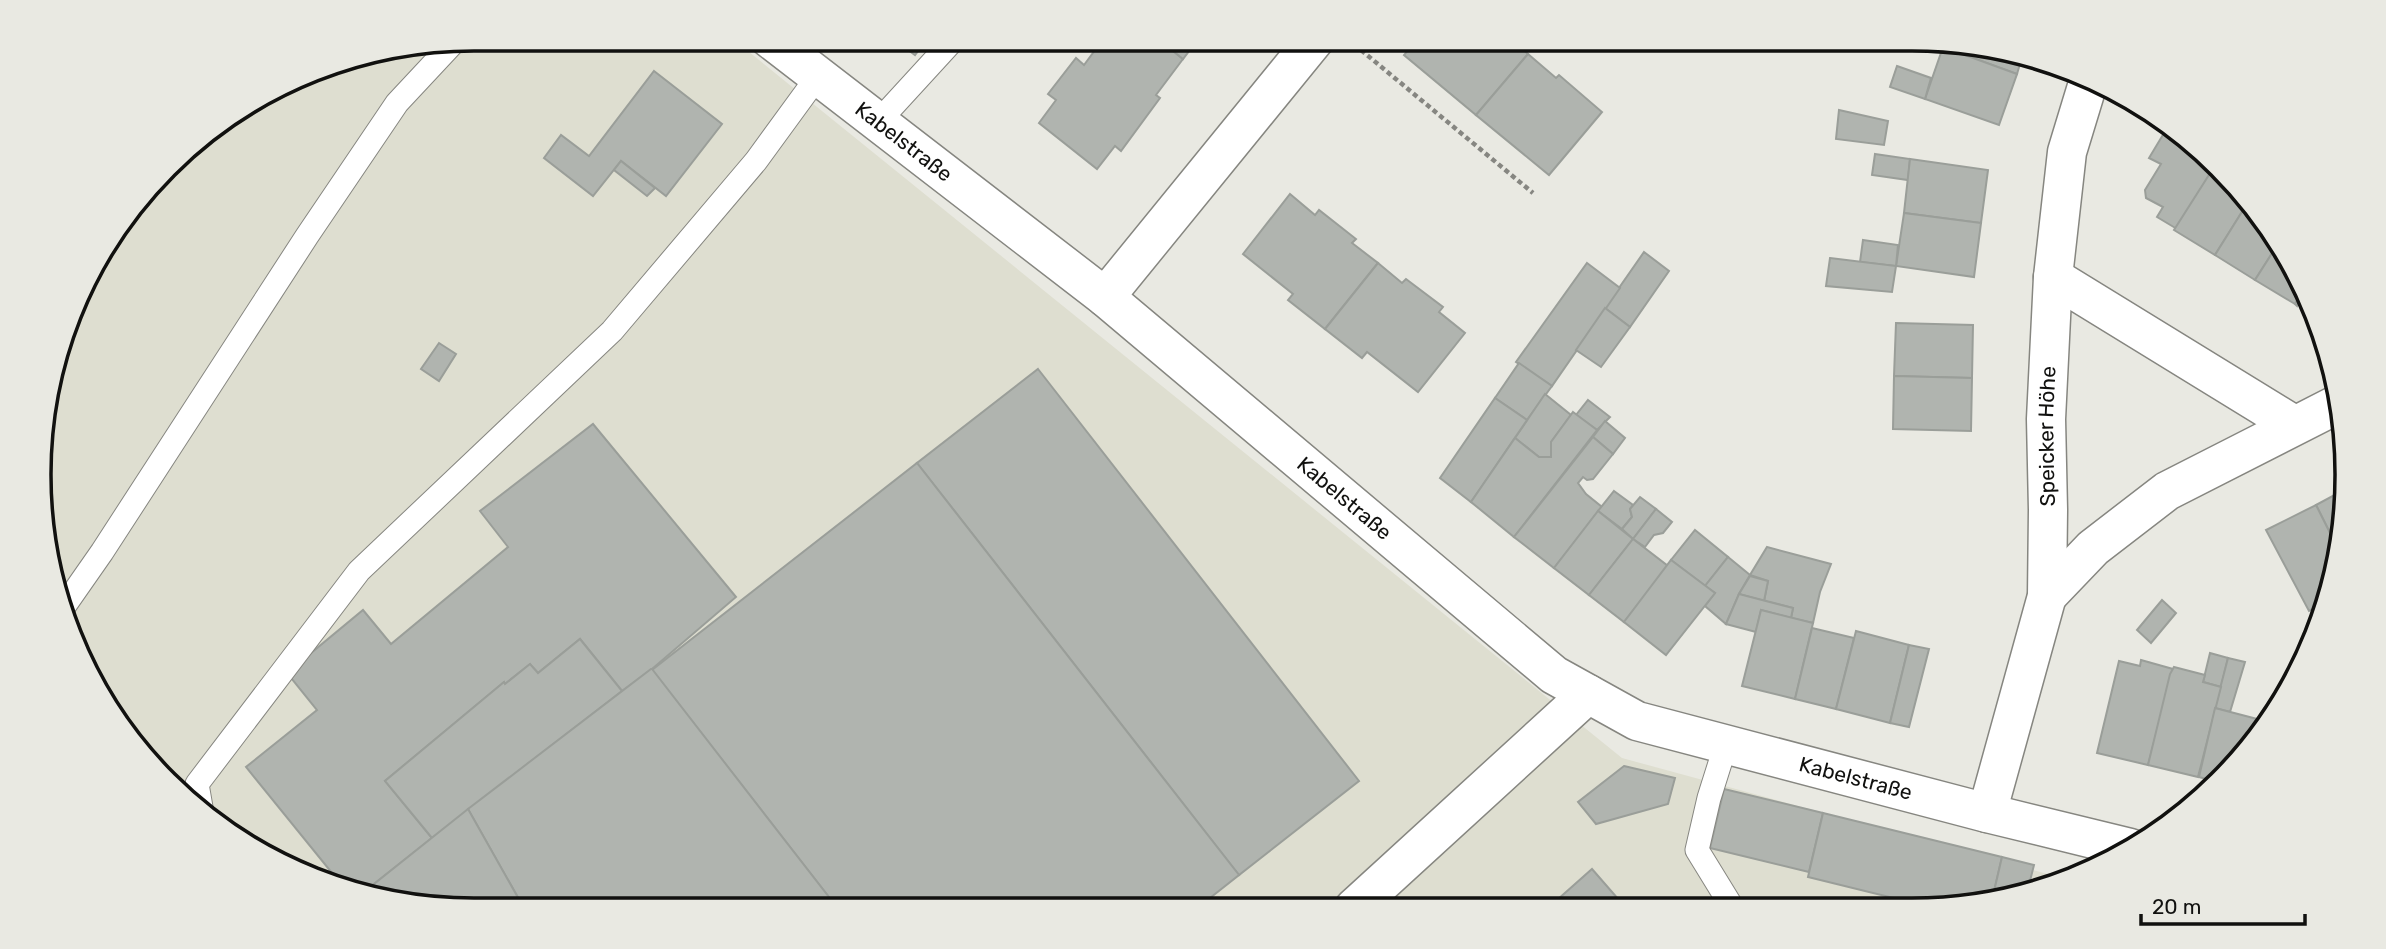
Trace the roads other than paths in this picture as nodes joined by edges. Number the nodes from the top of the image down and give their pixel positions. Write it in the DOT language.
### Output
graph roads {
  1 [pos="786,51"];
  2 [pos="942,51"];
  3 [pos="1305,51"];
  4 [pos="444,52"];
  5 [pos="818,76"];
  6 [pos="2086,88"];
  7 [pos="878,122"];
  8 [pos="2053,277"];
  9 [pos="1105,297"];
  10 [pos="2330,408"];
  11 [pos="2294,425"];
  12 [pos="2047,596"];
  13 [pos="69,599"];
  14 [pos="1588,694"];
  15 [pos="1726,744"];
  16 [pos="199,796"];
  17 [pos="1987,813"];
  18 [pos="2117,845"];
  19 [pos="1365,898"];
  20 [pos="1726,898"];
  1 -- 5 [label="street, Kabelstraße"];
  2 -- 7 [label="lane"];
  3 -- 9 [label="street"];
  4 -- 13 [label="lane"];
  5 -- 7 [label="street, Kabelstraße"];
  5 -- 16 [label="lane"];
  6 -- 8 [label="street, Speicker Höhe"];
  7 -- 9 [label="street, Kabelstraße"];
  8 -- 11 [label="street"];
  8 -- 12 [label="street, Speicker Höhe"];
  9 -- 14 [label="street, Kabelstraße"];
  10 -- 11 [label="street, Speicker Höhe"];
  11 -- 12 [label="street, Speicker Höhe"];
  12 -- 17 [label="street, Speicker Höhe"];
  14 -- 15 [label="street, Kabelstraße"];
  14 -- 19 [label="street"];
  15 -- 17 [label="street, Kabelstraße"];
  15 -- 20 [label="lane"];
  17 -- 18 [label="street, Kabelstraße"];
}
